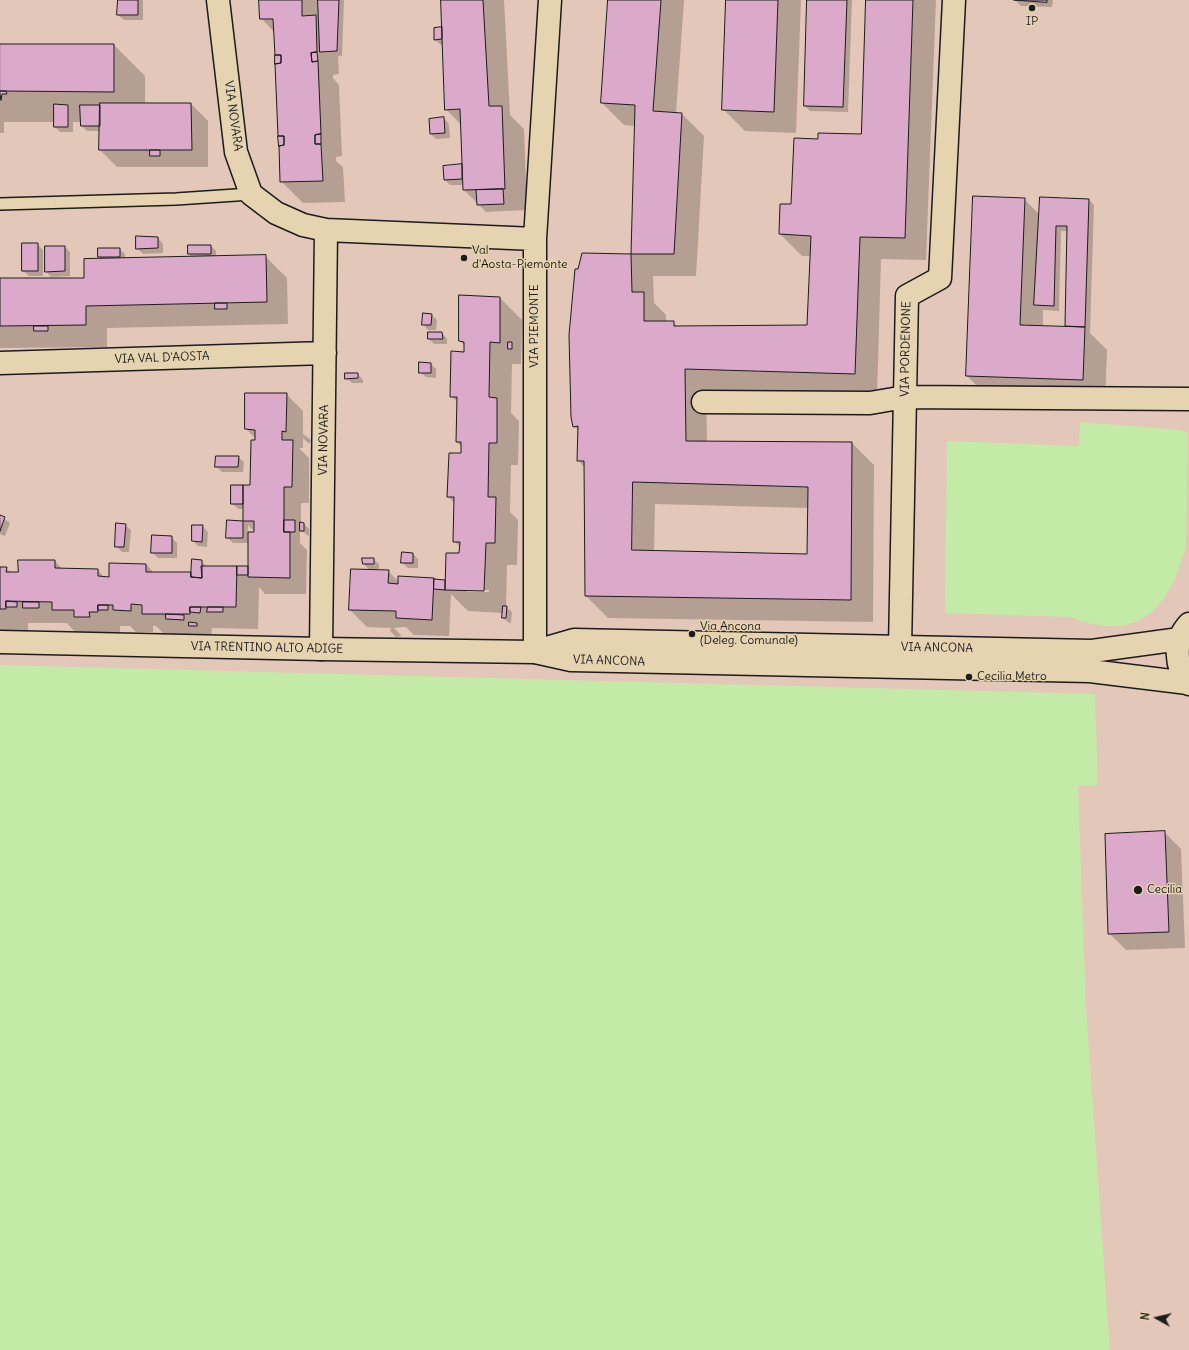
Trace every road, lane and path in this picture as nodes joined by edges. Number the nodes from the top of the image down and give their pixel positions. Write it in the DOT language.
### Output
graph roads {
  1 [pos="218,0"];
  2 [pos="550,0"];
  3 [pos="954,0"];
  4 [pos="250,194"];
  5 [pos="0,204"];
  6 [pos="326,230"];
  7 [pos="535,239"];
  8 [pos="325,353"];
  9 [pos="0,363"];
  10 [pos="905,397"];
  11 [pos="1189,399"];
  12 [pos="703,402"];
  13 [pos="1186,628"];
  14 [pos="0,642"];
  15 [pos="900,647"];
  16 [pos="321,649"];
  17 [pos="535,652"];
  18 [pos="1188,683"];
  1 -- 4 [label="street, VIA NOVARA"];
  2 -- 7 [label="street, VIA PIEMONTE"];
  3 -- 10 [label="street, VIA PORDENONE"];
  4 -- 5 [label="lane"];
  4 -- 6 [label="street"];
  6 -- 7 [label="street"];
  6 -- 8 [label="street, VIA NOVARA"];
  7 -- 17 [label="street, VIA PIEMONTE"];
  8 -- 9 [label="street, VIA VAL D'AOSTA"];
  8 -- 16 [label="street, VIA NOVARA"];
  10 -- 11 [label="street"];
  10 -- 12 [label="street"];
  10 -- 15 [label="street, VIA PORDENONE"];
  13 -- 15 [label="street, VIA ANCONA"];
  13 -- 18 [label="street"];
  14 -- 16 [label="street, VIA TRENTINO ALTO ADIGE"];
  15 -- 17 [label="street, VIA ANCONA"];
  16 -- 17 [label="street, VIA TRENTINO ALTO ADIGE"];
  17 -- 18 [label="street, VIA ANCONA"];
}
